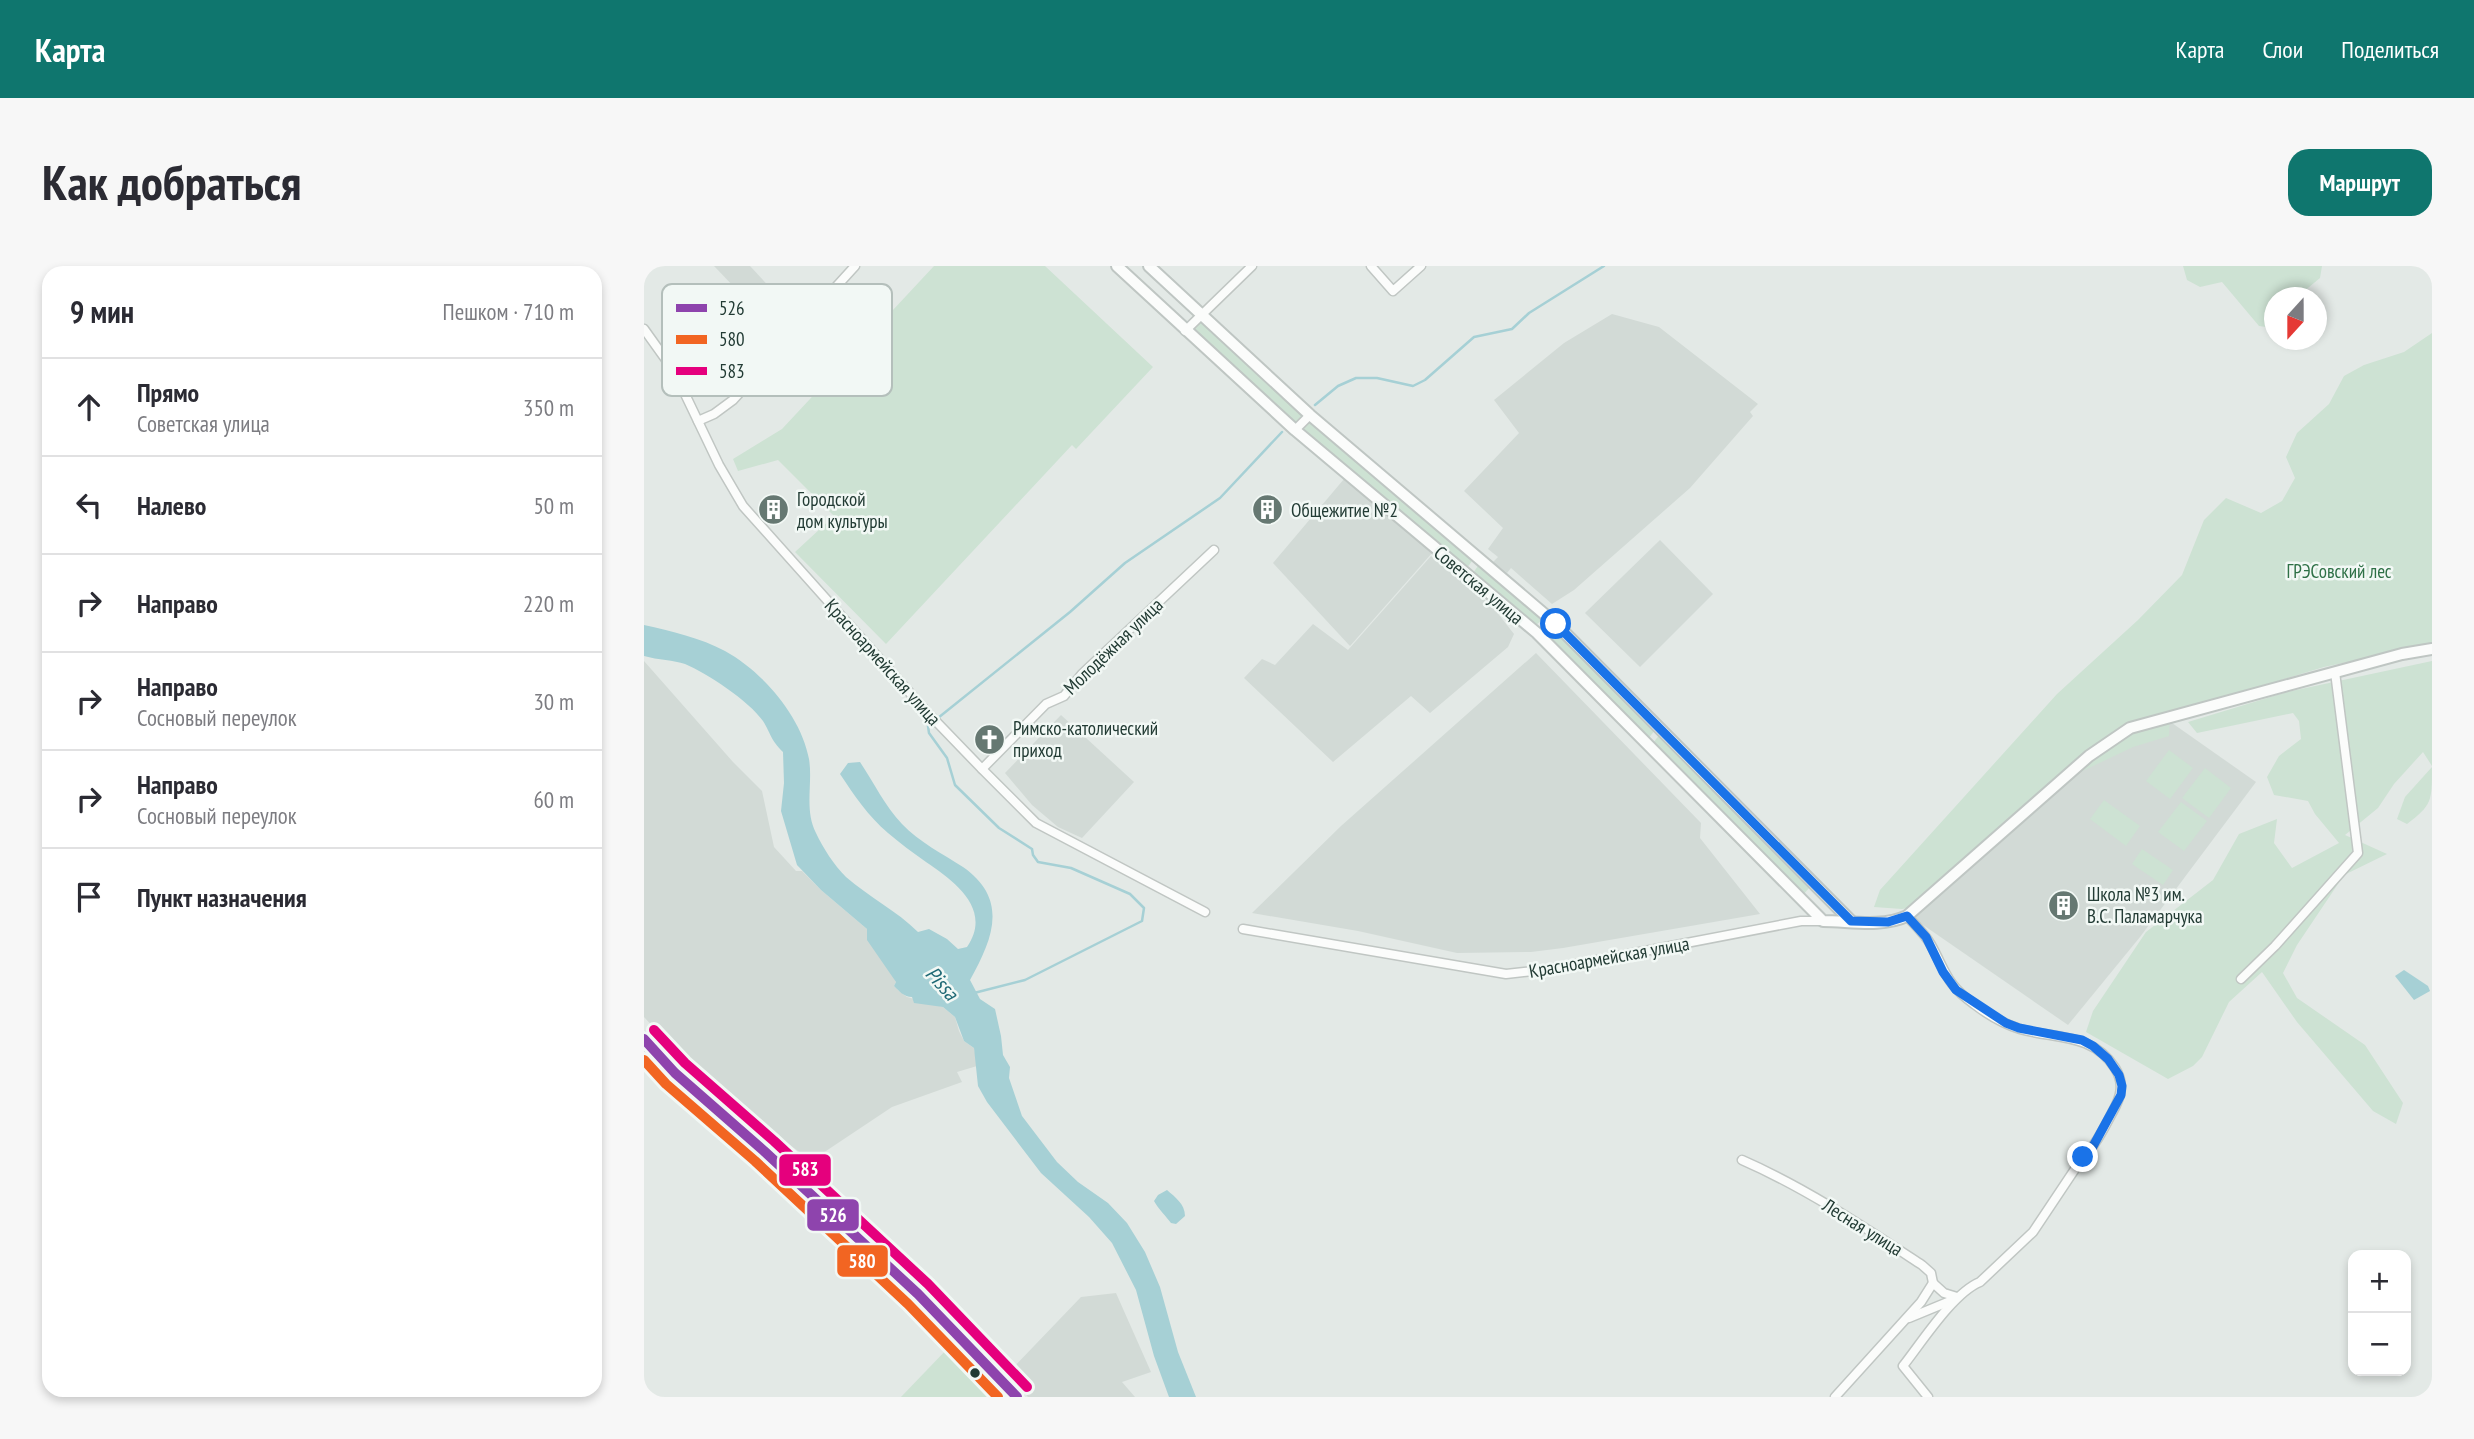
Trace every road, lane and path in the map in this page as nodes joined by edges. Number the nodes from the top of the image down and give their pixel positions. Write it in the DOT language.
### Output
graph roads {
  1 [pos="855,266"];
  2 [pos="1117,266"];
  3 [pos="1149,266"];
  4 [pos="1252,266"];
  5 [pos="1371,266"];
  6 [pos="1421,266"];
  7 [pos="839,284"];
  8 [pos="1202,315"];
  9 [pos="644,328"];
  10 [pos="1185,331"];
  11 [pos="662,354"];
  12 [pos="686,396"];
  13 [pos="737,396"];
  14 [pos="1310,415"];
  15 [pos="698,421"];
  16 [pos="1295,430"];
  17 [pos="1214,550"];
  18 [pos="1479,558"];
  19 [pos="1467,573"];
  20 [pos="2432,649"];
  21 [pos="2334,672"];
  22 [pos="982,769"];
  23 [pos="1205,912"];
  24 [pos="1907,916"];
  25 [pos="1823,921"];
  26 [pos="1851,921"];
  27 [pos="1243,929"];
  28 [pos="2241,979"];
  29 [pos="644,1039"];
  30 [pos="1742,1160"];
  31 [pos="1933,1283"];
  32 [pos="1958,1297"];
  33 [pos="1905,1320"];
  34 [pos="1017,1397"];
  35 [pos="1835,1397"];
  36 [pos="1928,1397"];
  1 -- 7 [label="street"];
  2 -- 10 [label="main road, Советская улица"];
  3 -- 8 [label="main road, Советская улица"];
  4 -- 8 [label="street"];
  5 -- 6 [label="street"];
  8 -- 10 [label="street"];
  8 -- 14 [label="main road, Советская улица"];
  9 -- 11 [label="street, Красноармейская улица"];
  10 -- 16 [label="main road, Советская улица"];
  12 -- 15 [label="street, Красноармейская улица"];
  13 -- 15 [label="street"];
  14 -- 16 [label="street"];
  14 -- 18 [label="main road, Советская улица"];
  15 -- 22 [label="street, Красноармейская улица"];
  16 -- 19 [label="main road, Советская улица"];
  17 -- 22 [label="street, Молодёжная улица"];
  18 -- 19 [label="street"];
  18 -- 26 [label="main road, Советская улица"];
  19 -- 25 [label="main road, Советская улица"];
  20 -- 21 [label="main road"];
  21 -- 24 [label="main road"];
  21 -- 28 [label="street"];
  22 -- 23 [label="street, Красноармейская улица"];
  24 -- 26 [label="main road, Красноармейская улица"];
  24 -- 32 [label="street"];
  25 -- 26 [label="main road, Красноармейская улица"];
  25 -- 27 [label="street, Красноармейская улица"];
  29 -- 34 [label="main road"];
  30 -- 31 [label="street, Лесная улица"];
  31 -- 32 [label="street"];
  31 -- 33 [label="street"];
  32 -- 33 [label="street"];
  32 -- 36 [label="street"];
  33 -- 35 [label="street"];
}
